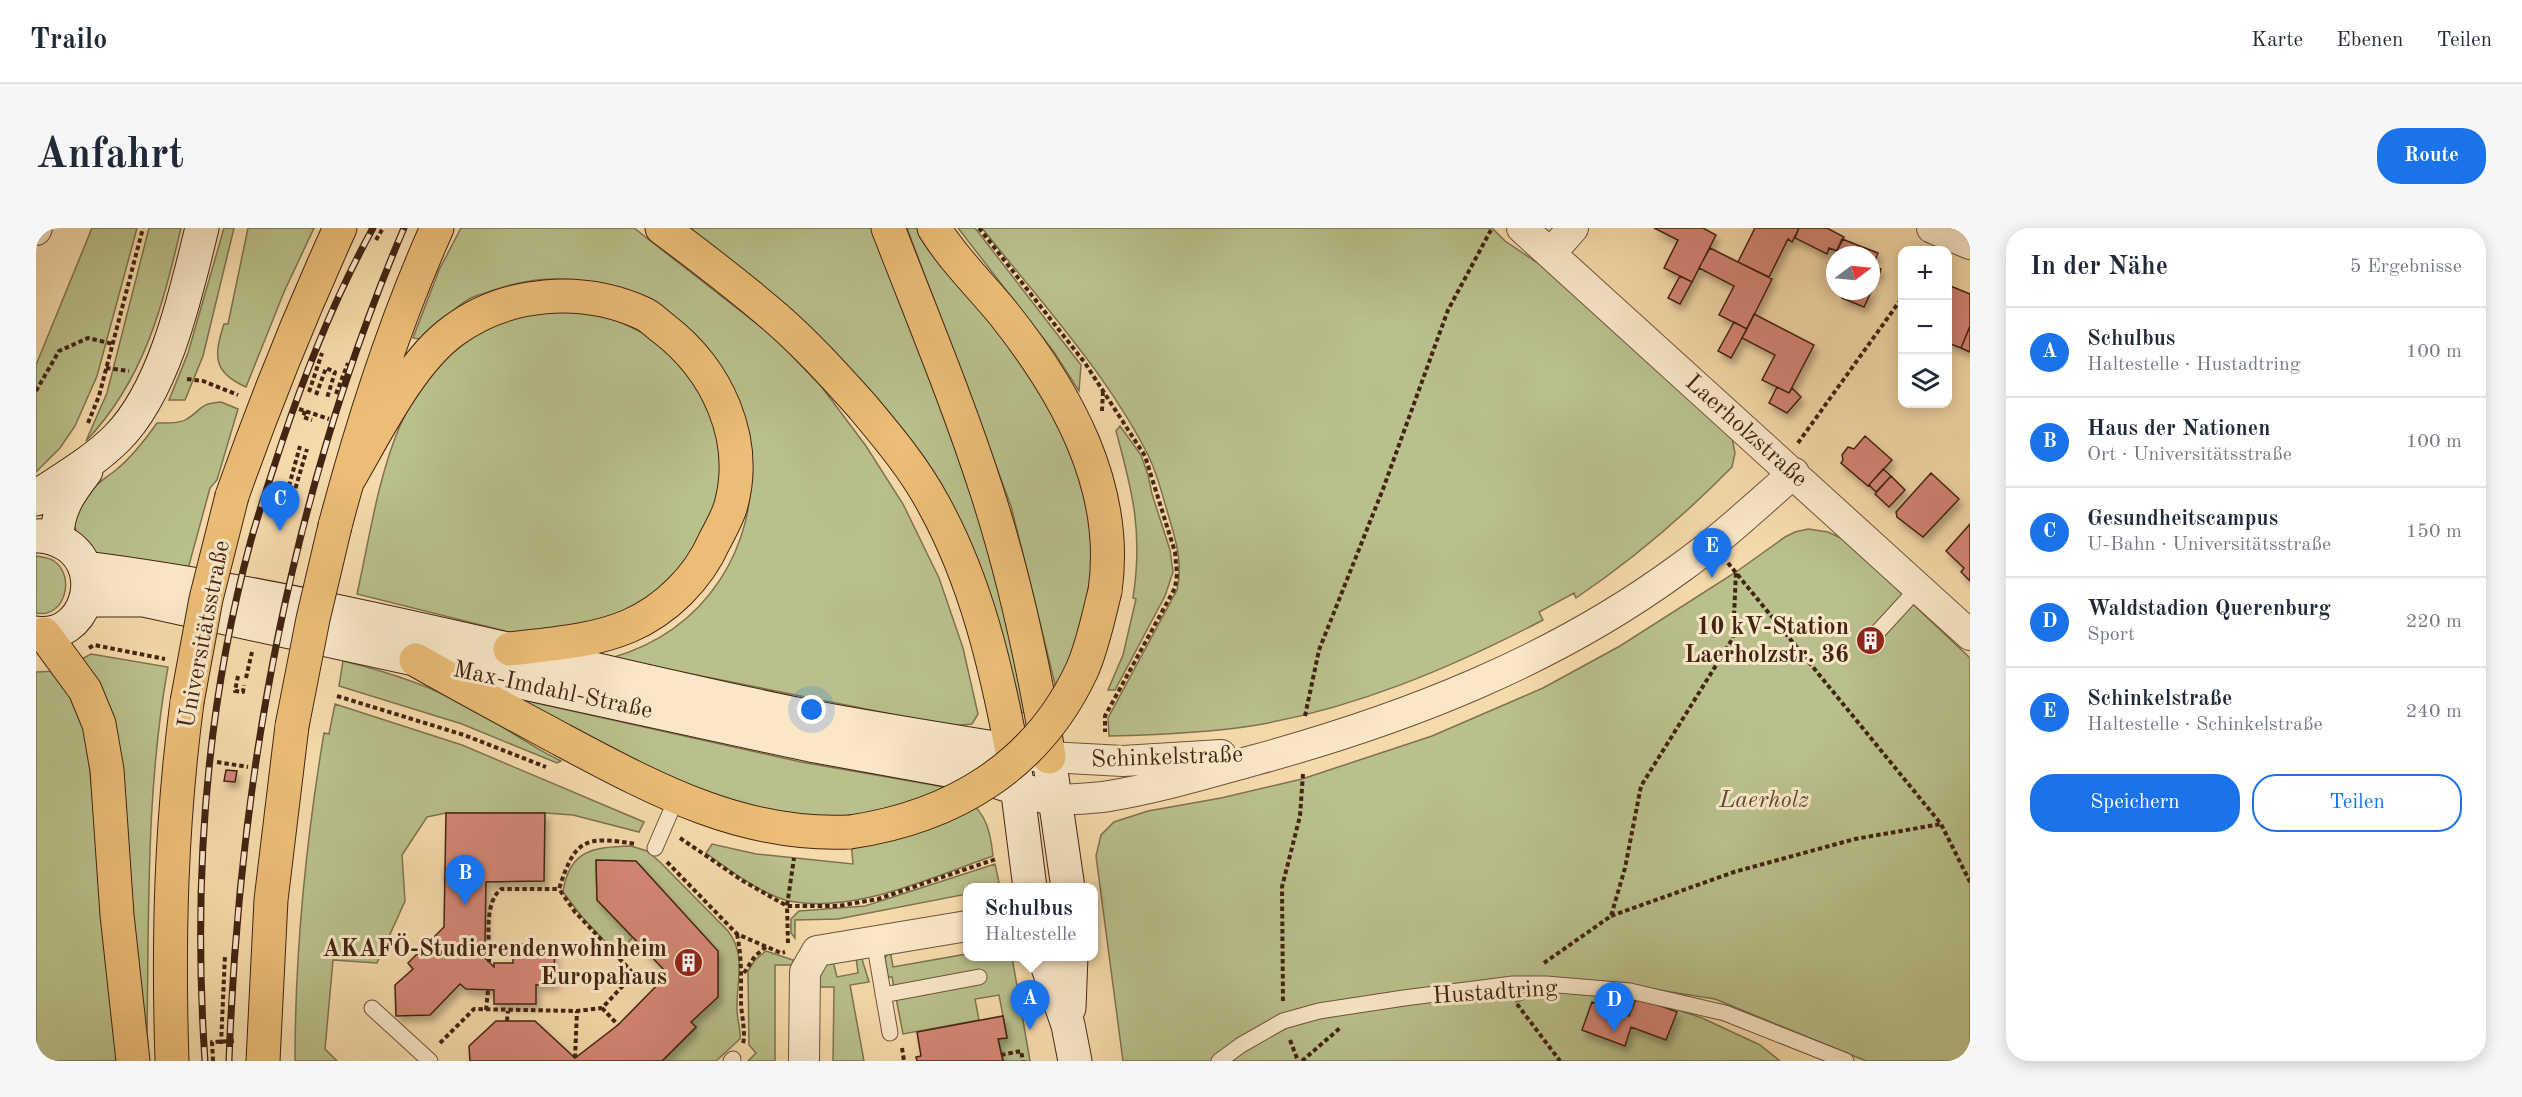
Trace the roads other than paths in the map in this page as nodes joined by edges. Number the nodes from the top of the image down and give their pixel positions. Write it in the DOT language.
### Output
graph roads {
  1 [pos="202,228"];
  2 [pos="340,228"];
  3 [pos="437,228"];
  4 [pos="663,228"];
  5 [pos="888,228"];
  6 [pos="934,228"];
  7 [pos="1522,228"];
  8 [pos="1574,228"];
  9 [pos="1551,253"];
  10 [pos="90,444"];
  11 [pos="1789,468"];
  12 [pos="347,482"];
  13 [pos="36,499"];
  14 [pos="46,537"];
  15 [pos="86,568"];
  16 [pos="1919,588"];
  17 [pos="86,600"];
  18 [pos="40,634"];
  19 [pos="1970,634"];
  20 [pos="1875,635"];
  21 [pos="510,649"];
  22 [pos="416,660"];
  23 [pos="1292,750"];
  24 [pos="1012,751"];
  25 [pos="1049,757"];
  26 [pos="1018,789"];
  27 [pos="1055,800"];
  28 [pos="670,812"];
  29 [pos="655,849"];
  30 [pos="1029,883"];
  31 [pos="1067,883"];
  32 [pos="963,927"];
  33 [pos="874,941"];
  34 [pos="1045,961"];
  35 [pos="1071,961"];
  36 [pos="979,978"];
  37 [pos="883,995"];
  38 [pos="372,1008"];
  39 [pos="1068,1025"];
  40 [pos="890,1033"];
  41 [pos="251,1051"];
  42 [pos="428,1059"];
  43 [pos="133,1061"];
  44 [pos="172,1061"];
  45 [pos="804,1061"];
  46 [pos="1075,1061"];
  47 [pos="1219,1061"];
  48 [pos="1845,1061"];
  1 -- 10 [label="street"];
  2 -- 44 [label="highway, Universitätsstraße, bridge"];
  3 -- 12 [label="highway"];
  4 -- 24 [label="highway"];
  5 -- 25 [label="highway"];
  6 -- 28 [label="highway, bridge"];
  7 -- 9 [label="street, Laerholzstraße"];
  8 -- 9 [label="street"];
  9 -- 11 [label="street, Laerholzstraße"];
  10 -- 13 [label="street"];
  10 -- 14 [label="street"];
  11 -- 16 [label="street, Laerholzstraße"];
  11 -- 23 [label="street, Schinkelstraße"];
  12 -- 21 [label="highway"];
  12 -- 41 [label="highway, bridge"];
  14 -- 15 [label="street"];
  15 -- 17 [label="street"];
  15 -- 21 [label="street, Max-Imdahl-Straße"];
  16 -- 19 [label="street, Laerholzstraße"];
  16 -- 20 [label="lane"];
  17 -- 18 [label="street"];
  17 -- 22 [label="street, Max-Imdahl-Straße"];
  18 -- 43 [label="highway"];
  21 -- 24 [label="street, Max-Imdahl-Straße"];
  22 -- 26 [label="street, Max-Imdahl-Straße"];
  22 -- 28 [label="highway"];
  23 -- 25 [label="street, Schinkelstraße"];
  23 -- 27 [label="street, Schinkelstraße"];
  24 -- 25 [label="street"];
  24 -- 26 [label="street"];
  25 -- 27 [label="street"];
  26 -- 27 [label="street"];
  26 -- 30 [label="street"];
  27 -- 31 [label="street"];
  28 -- 29 [label="lane"];
  32 -- 33 [label="street"];
  33 -- 37 [label="lane"];
  33 -- 45 [label="street"];
  34 -- 39 [label="street"];
  35 -- 39 [label="street"];
  36 -- 37 [label="lane"];
  37 -- 40 [label="lane"];
  38 -- 42 [label="lane"];
  39 -- 46 [label="street"];
  47 -- 48 [label="lane, Hustadtring"];
}
